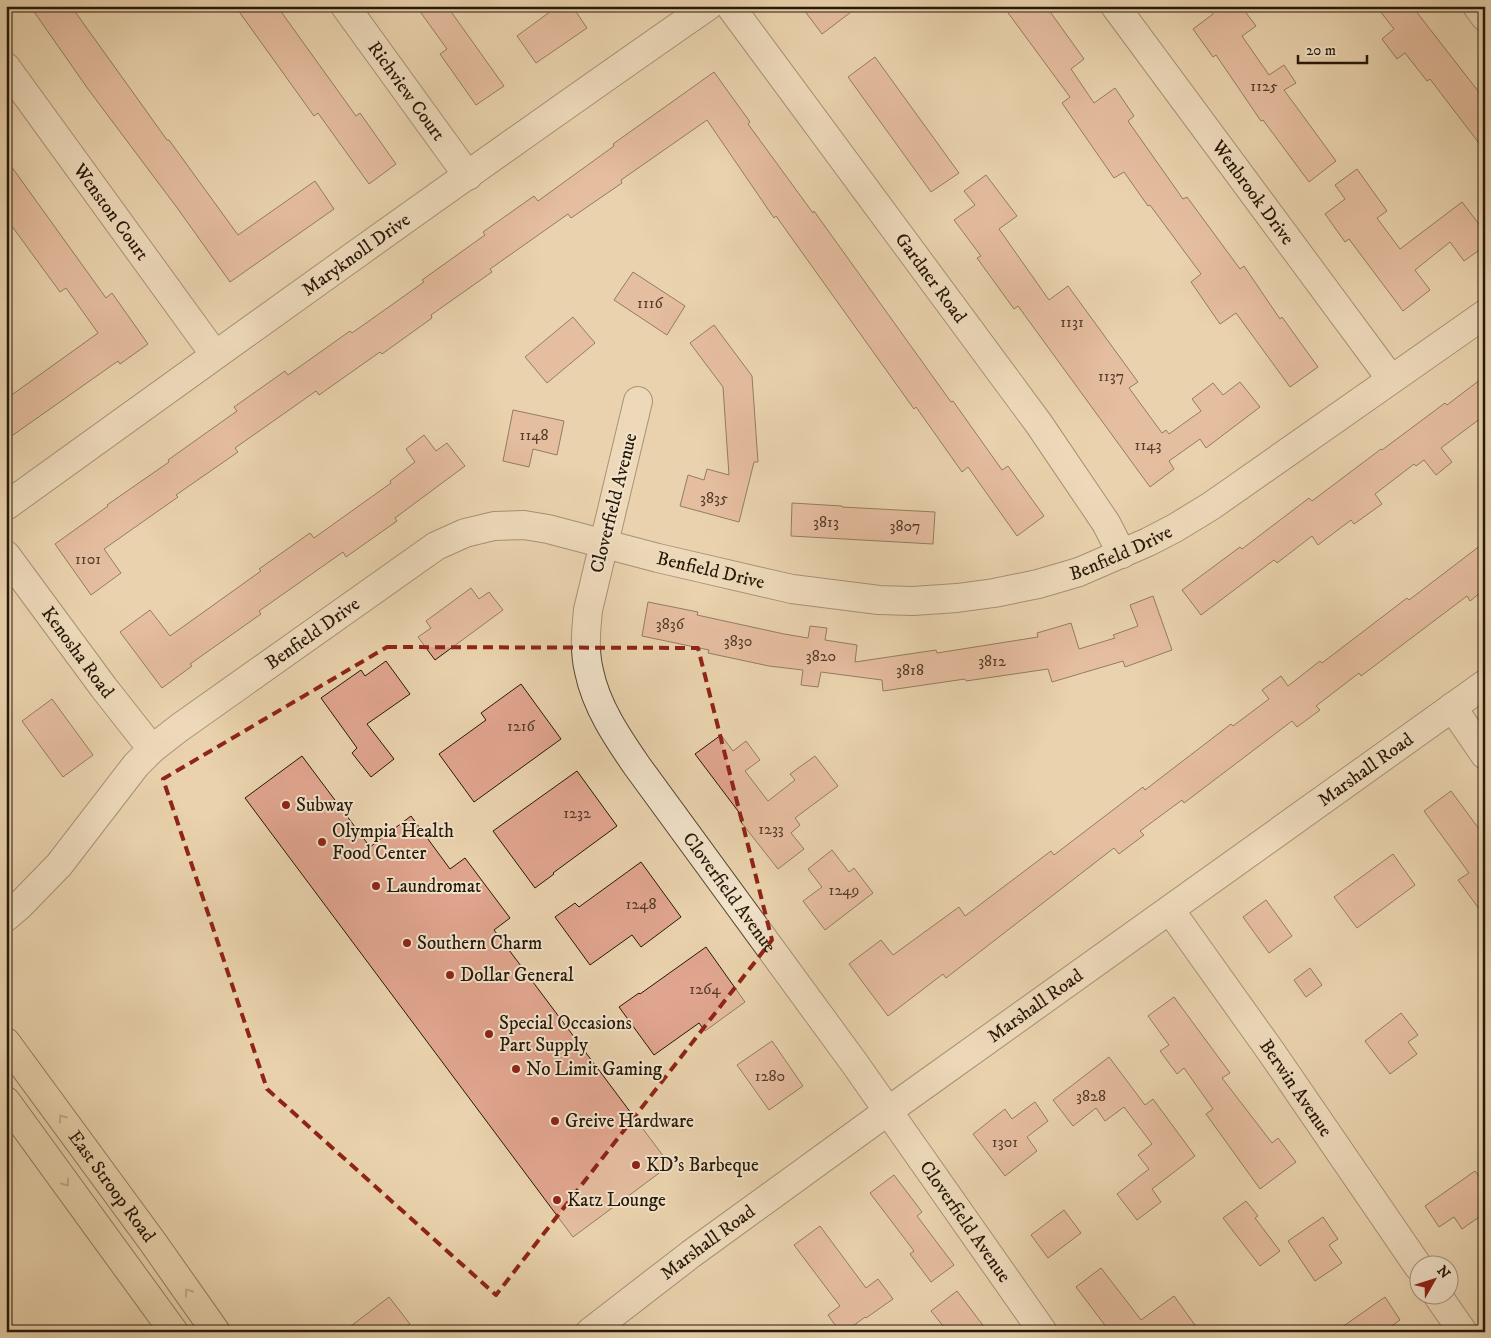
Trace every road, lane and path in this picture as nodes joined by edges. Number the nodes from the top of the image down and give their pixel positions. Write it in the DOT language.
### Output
graph roads {
  1 [pos="344,6"];
  2 [pos="708,6"];
  3 [pos="730,6"];
  4 [pos="1115,6"];
  5 [pos="1477,6"];
  6 [pos="1485,17"];
  7 [pos="6,67"];
  8 [pos="468,176"];
  9 [pos="1485,314"];
  10 [pos="215,355"];
  11 [pos="1391,379"];
  12 [pos="638,401"];
  13 [pos="6,506"];
  14 [pos="604,543"];
  15 [pos="1122,554"];
  16 [pos="6,555"];
  17 [pos="1485,684"];
  18 [pos="1452,707"];
  19 [pos="152,749"];
  20 [pos="1485,755"];
  21 [pos="1170,910"];
  22 [pos="6,917"];
  23 [pos="6,1042"];
  24 [pos="6,1101"];
  25 [pos="888,1111"];
  26 [pos="1411,1256"];
  27 [pos="1445,1306"];
  28 [pos="604,1328"];
  29 [pos="174,1332"];
  30 [pos="216,1332"];
  31 [pos="1043,1332"];
  32 [pos="1463,1332"];
  1 -- 8 [label="street, Richview Court"];
  2 -- 8 [label="street, Maryknoll Drive"];
  3 -- 15 [label="street, Gardner Road"];
  4 -- 11 [label="street, Wenbrook Drive"];
  5 -- 6 [label="street"];
  7 -- 10 [label="street, Wenston Court"];
  8 -- 10 [label="street, Maryknoll Drive"];
  9 -- 11 [label="street, Benfield Drive"];
  10 -- 13 [label="street, Maryknoll Drive"];
  11 -- 15 [label="street, Benfield Drive"];
  12 -- 14 [label="street, Cloverfield Avenue"];
  14 -- 15 [label="street, Benfield Drive"];
  14 -- 19 [label="street, Benfield Drive"];
  14 -- 25 [label="street, Cloverfield Avenue"];
  16 -- 19 [label="street, Kenosha Road"];
  17 -- 18 [label="street, Marshall Road"];
  18 -- 20 [label="street"];
  18 -- 21 [label="street, Marshall Road"];
  19 -- 22 [label="street, Benfield Drive"];
  21 -- 25 [label="street, Marshall Road"];
  21 -- 26 [label="street, Berwin Avenue"];
  30 -- 23 [label="main road, East Stroop Road, one-way"];
  24 -- 29 [label="main road, East Stroop Road, one-way"];
  25 -- 28 [label="street, Marshall Road"];
  25 -- 31 [label="street, Cloverfield Avenue"];
  27 -- 32 [label="street"];
}
